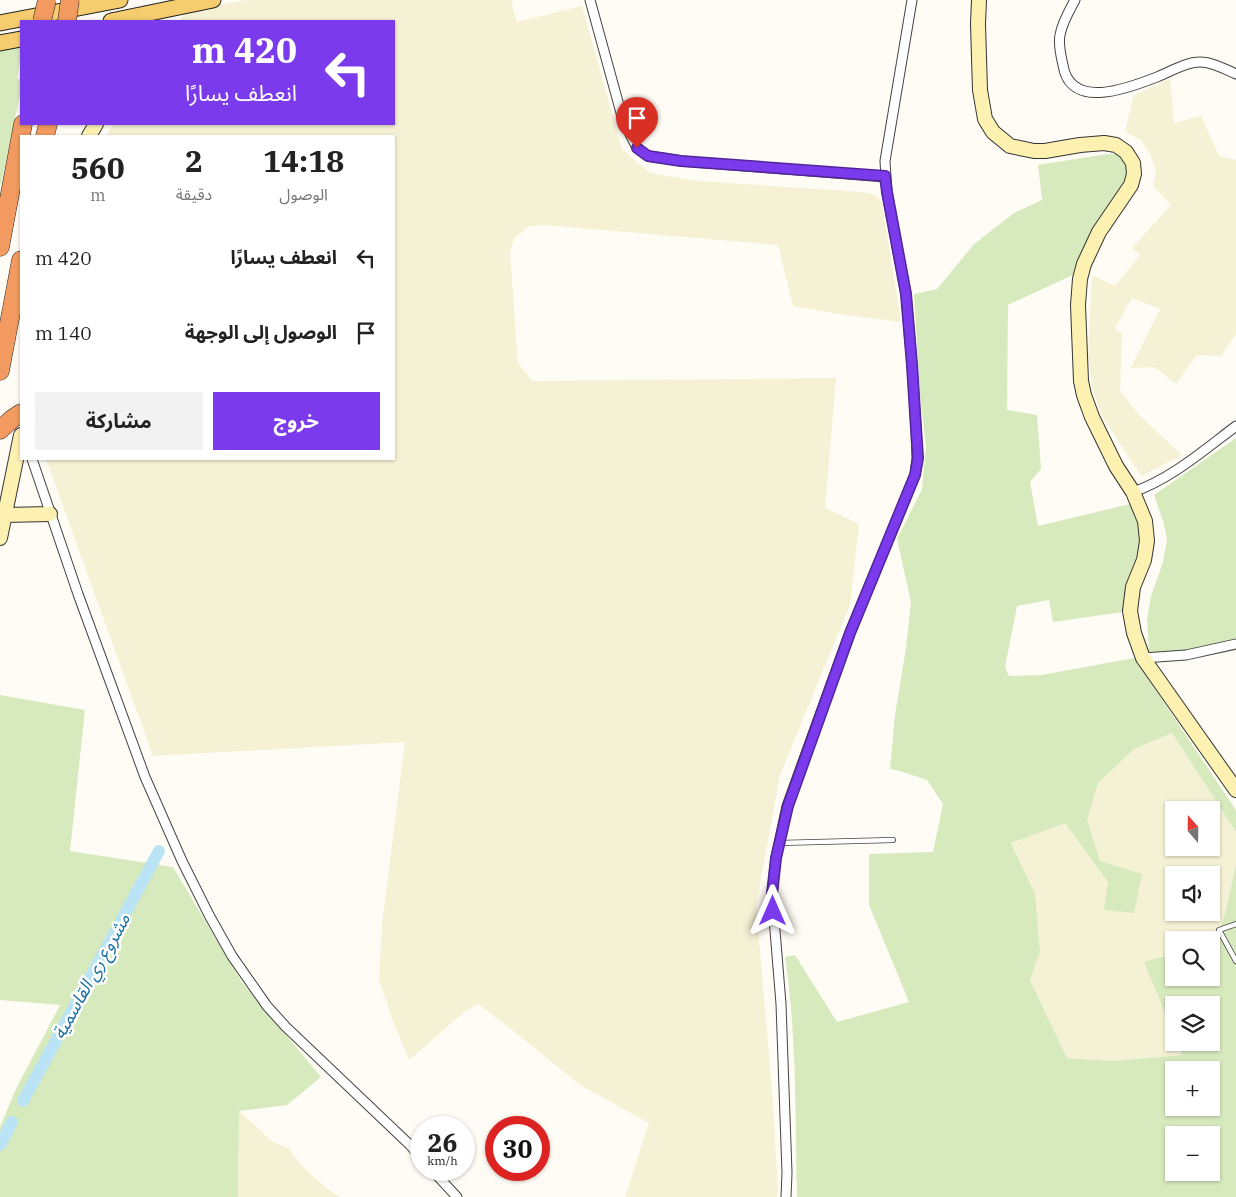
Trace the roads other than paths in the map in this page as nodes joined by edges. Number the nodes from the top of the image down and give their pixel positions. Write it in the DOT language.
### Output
graph roads {
  1 [pos="47,0"];
  2 [pos="70,0"];
  3 [pos="120,0"];
  4 [pos="129,0"];
  5 [pos="213,0"];
  6 [pos="590,0"];
  7 [pos="912,0"];
  8 [pos="979,0"];
  9 [pos="1075,0"];
  10 [pos="158,11"];
  11 [pos="132,19"];
  12 [pos="42,20"];
  13 [pos="67,20"];
  14 [pos="0,23"];
  15 [pos="20,39"];
  16 [pos="0,43"];
  17 [pos="1236,74"];
  18 [pos="20,140"];
  19 [pos="885,176"];
  20 [pos="0,247"];
  21 [pos="20,265"];
  22 [pos="0,371"];
  23 [pos="20,414"];
  24 [pos="1236,426"];
  25 [pos="0,430"];
  26 [pos="20,440"];
  27 [pos="32,460"];
  28 [pos="1133,492"];
  29 [pos="50,514"];
  30 [pos="5,515"];
  31 [pos="0,538"];
  32 [pos="1236,644"];
  33 [pos="1143,658"];
  34 [pos="1236,790"];
  35 [pos="893,840"];
  36 [pos="779,842"];
  37 [pos="1236,924"];
  38 [pos="1236,962"];
  39 [pos="410,1146"];
  40 [pos="442,1181"];
  41 [pos="457,1197"];
  42 [pos="786,1197"];
  1 -- 12 [label="highway, bridge"];
  2 -- 13 [label="highway, bridge"];
  3 -- 14 [label="main road"];
  4 -- 11 [label="main road"];
  5 -- 10 [label="main road"];
  6 -- 19 [label="street"];
  7 -- 19 [label="street"];
  8 -- 28 [label="main road"];
  9 -- 17 [label="street"];
  10 -- 11 [label="main road"];
  15 -- 16 [label="main road"];
  18 -- 20 [label="highway"];
  19 -- 36 [label="street"];
  21 -- 22 [label="highway"];
  23 -- 25 [label="highway"];
  24 -- 28 [label="street"];
  26 -- 30 [label="main road"];
  27 -- 29 [label="street"];
  28 -- 33 [label="main road"];
  29 -- 30 [label="main road"];
  29 -- 39 [label="street"];
  30 -- 31 [label="main road"];
  32 -- 33 [label="street"];
  33 -- 34 [label="main road"];
  35 -- 36 [label="lane"];
  36 -- 42 [label="street"];
  37 -- 38 [label="lane"];
  40 -- 41 [label="street"];
}
